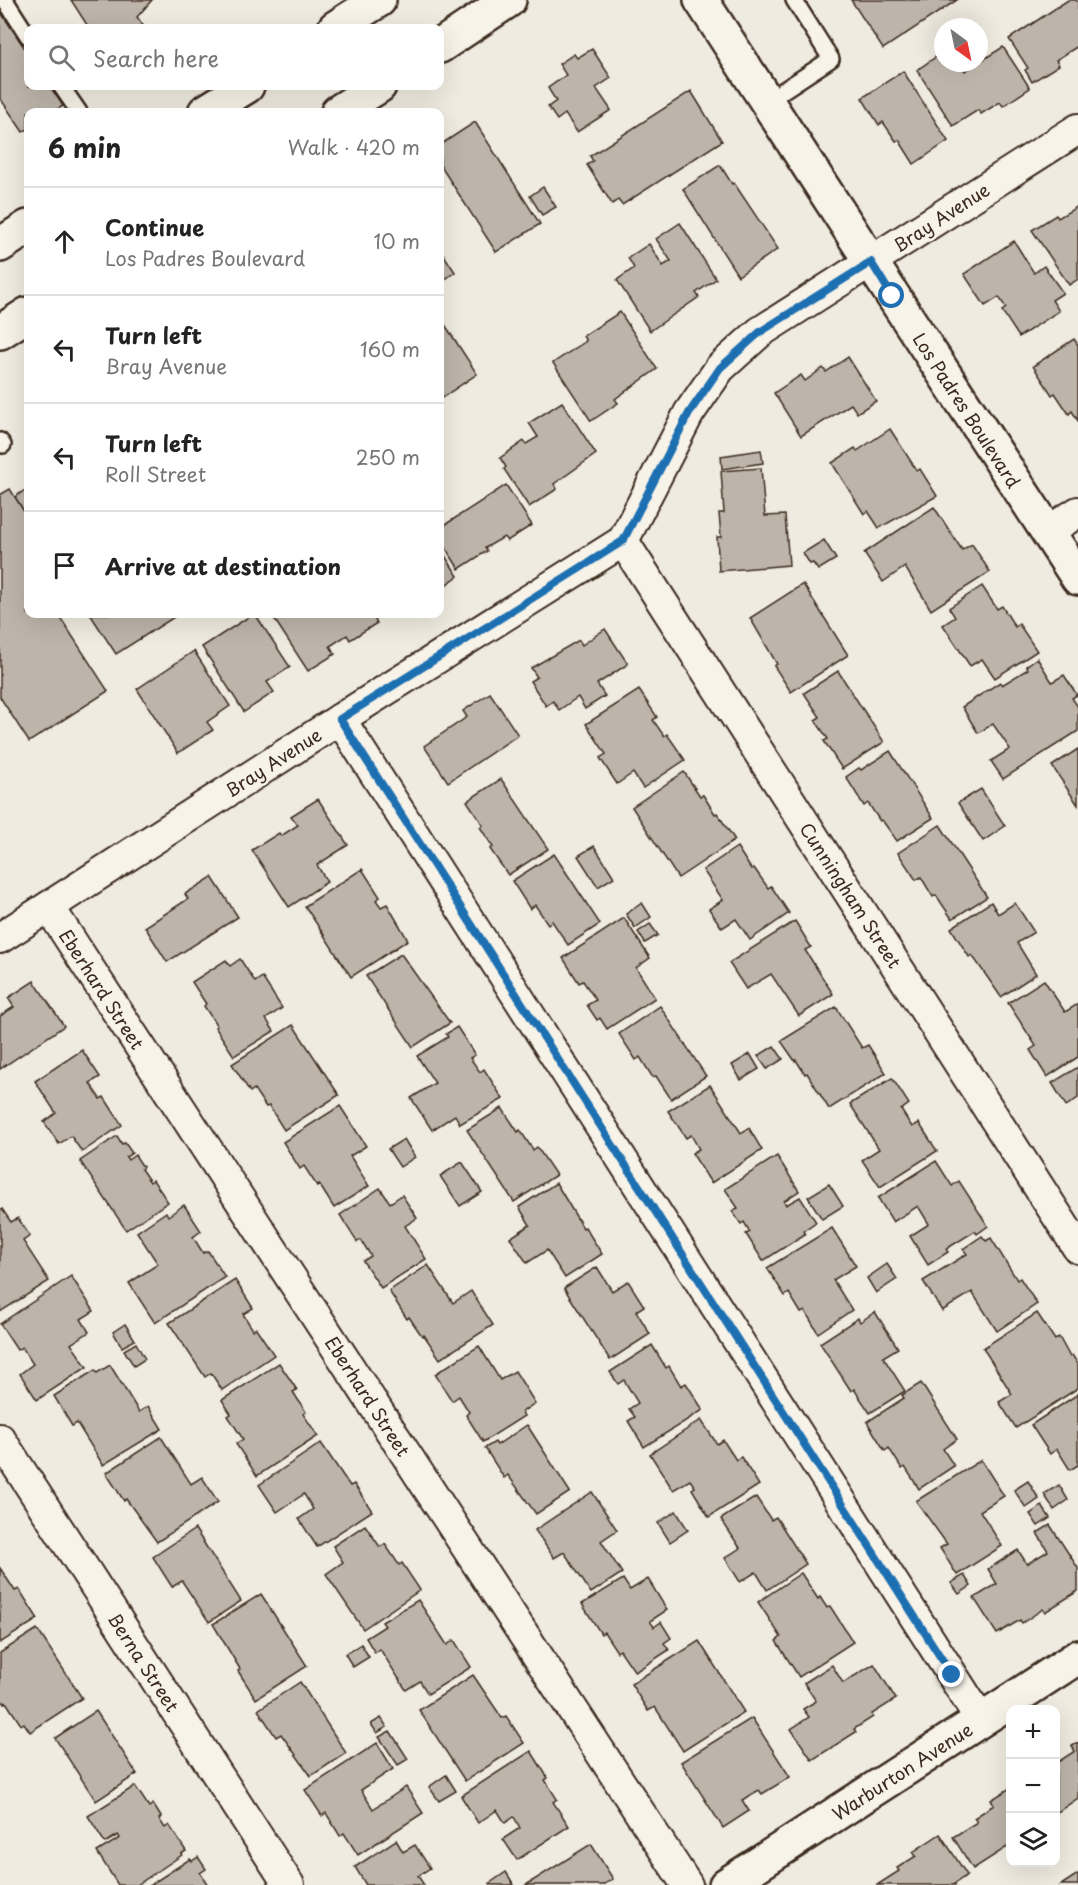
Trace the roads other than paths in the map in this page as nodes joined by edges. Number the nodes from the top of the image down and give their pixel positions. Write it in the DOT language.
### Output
graph roads {
  1 [pos="5,0"];
  2 [pos="379,0"];
  3 [pos="509,0"];
  4 [pos="701,0"];
  5 [pos="794,0"];
  6 [pos="341,24"];
  7 [pos="24,30"];
  8 [pos="444,43"];
  9 [pos="65,90"];
  10 [pos="241,90"];
  11 [pos="373,90"];
  12 [pos="767,101"];
  13 [pos="76,108"];
  14 [pos="211,108"];
  15 [pos="344,108"];
  16 [pos="1078,129"];
  17 [pos="871,262"];
  18 [pos="24,317"];
  19 [pos="0,332"];
  20 [pos="1078,512"];
  21 [pos="1047,532"];
  22 [pos="623,541"];
  23 [pos="1078,578"];
  24 [pos="340,719"];
  25 [pos="49,907"];
  26 [pos="0,938"];
  27 [pos="1078,1248"];
  28 [pos="0,1439"];
  29 [pos="1078,1657"];
  30 [pos="981,1720"];
  31 [pos="289,1885"];
  32 [pos="687,1885"];
  33 [pos="726,1885"];
  1 -- 7 [label="lane"];
  2 -- 6 [label="street"];
  3 -- 8 [label="street"];
  4 -- 12 [label="street, Los Padres Boulevard"];
  5 -- 12 [label="lane"];
  9 -- 13 [label="lane"];
  10 -- 14 [label="street"];
  11 -- 15 [label="street"];
  12 -- 17 [label="street, Los Padres Boulevard"];
  16 -- 17 [label="street, Bray Avenue"];
  17 -- 21 [label="street, Los Padres Boulevard"];
  17 -- 22 [label="street, Bray Avenue"];
  18 -- 19 [label="street"];
  20 -- 21 [label="street"];
  21 -- 23 [label="street, Los Padres Boulevard"];
  22 -- 24 [label="street, Bray Avenue"];
  22 -- 27 [label="street, Cunningham Street"];
  24 -- 25 [label="street, Bray Avenue"];
  24 -- 30 [label="street"];
  25 -- 26 [label="street, Bray Avenue"];
  25 -- 32 [label="street, Eberhard Street"];
  28 -- 31 [label="street, Berna Street"];
  29 -- 30 [label="street, Warburton Avenue"];
  30 -- 33 [label="street, Warburton Avenue"];
}
